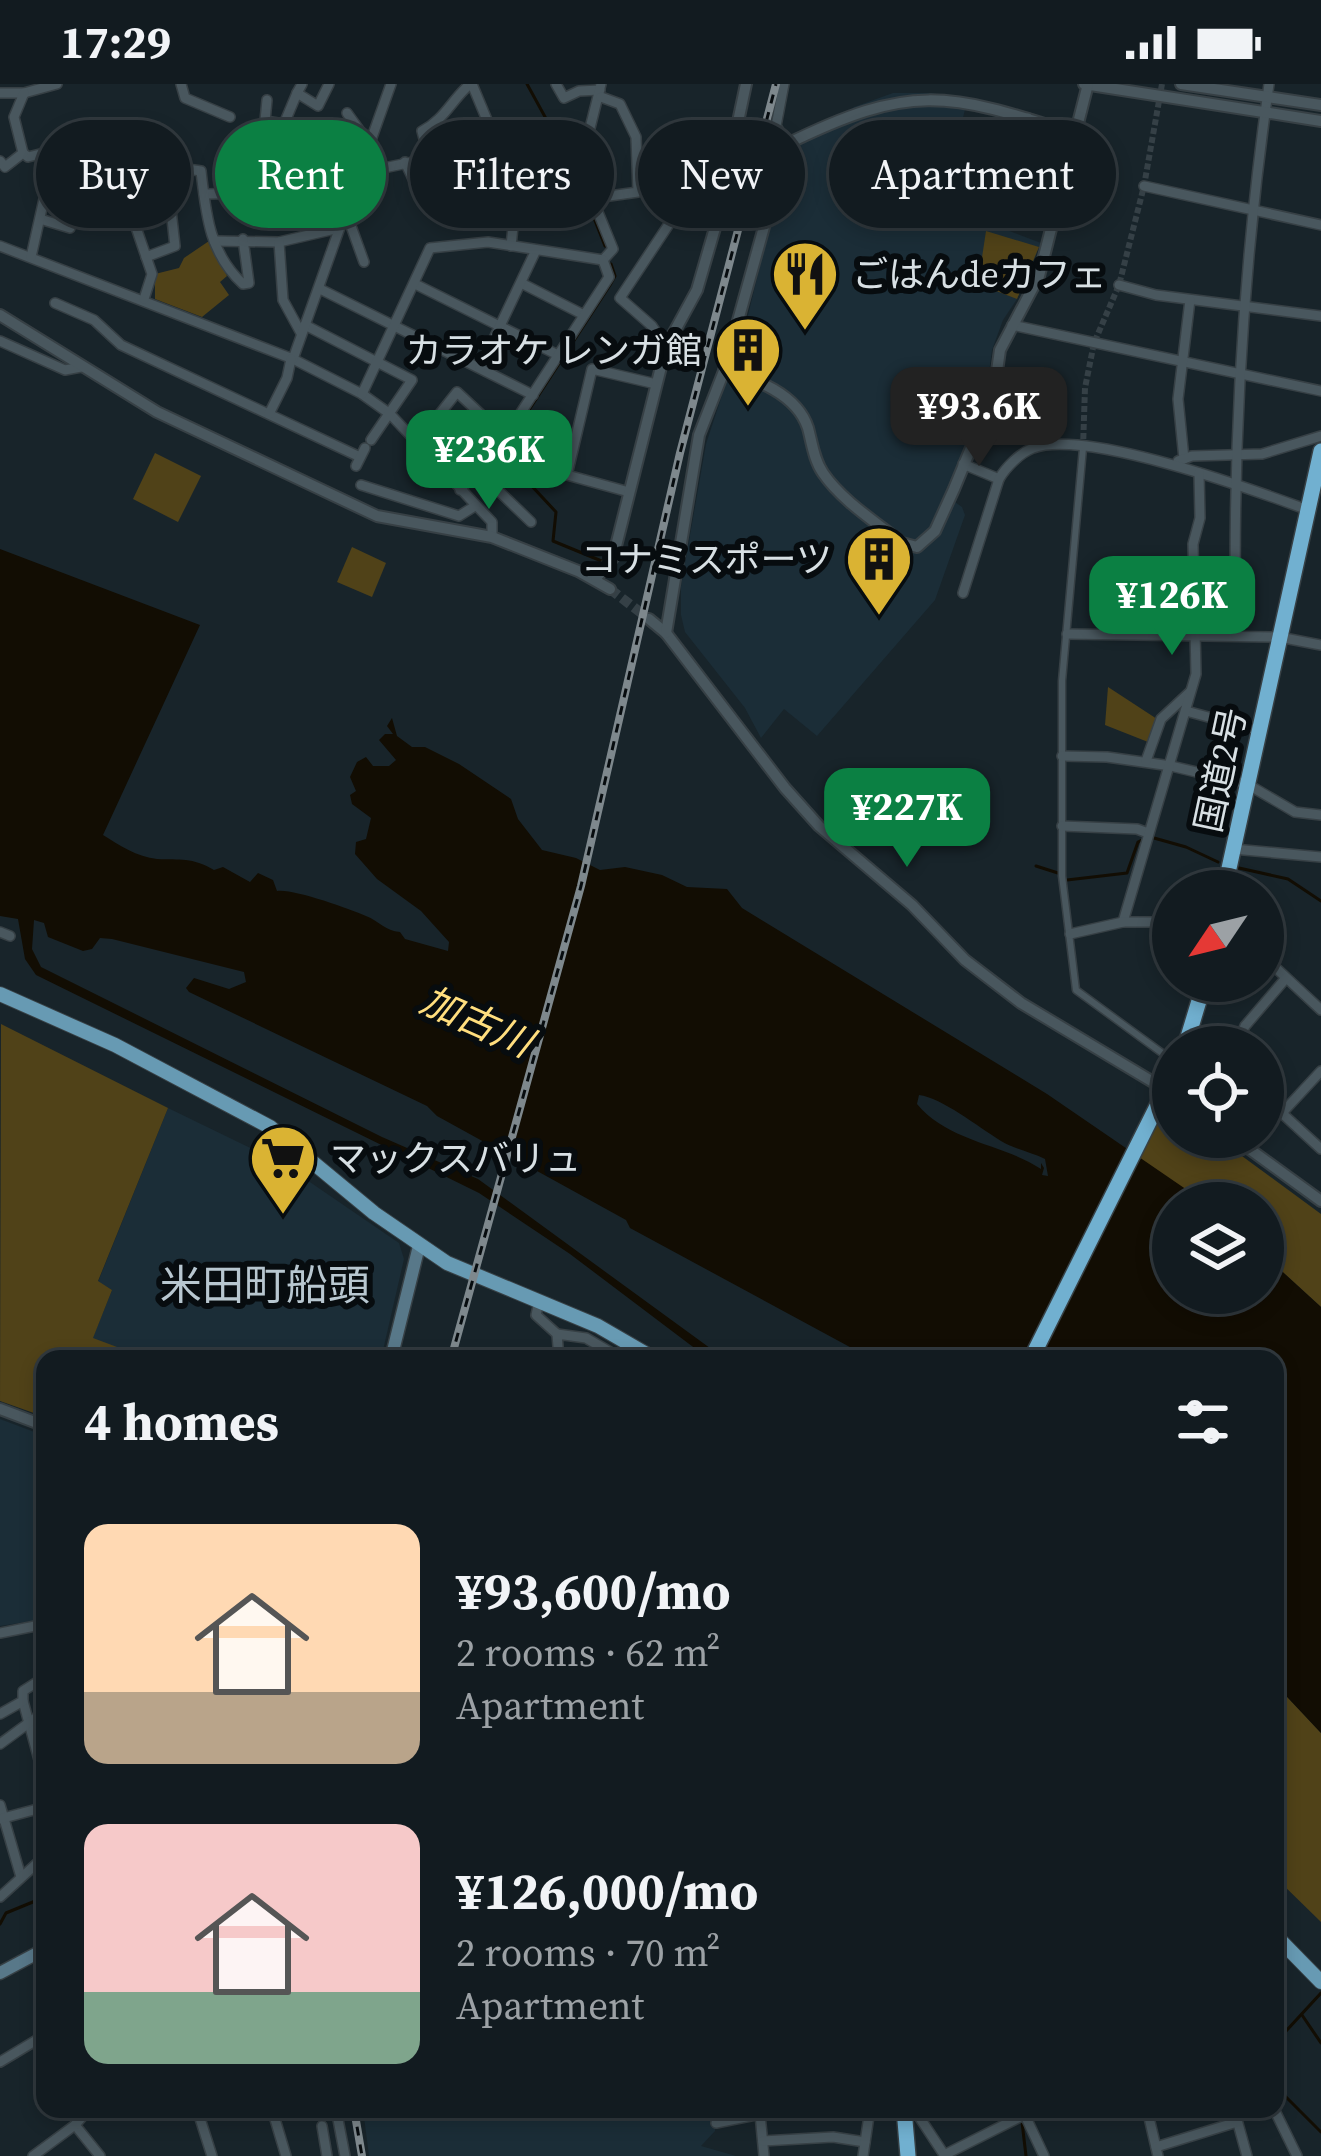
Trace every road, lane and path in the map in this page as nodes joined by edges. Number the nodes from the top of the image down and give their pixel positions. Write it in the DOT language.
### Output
graph roads {
  1 [pos="57,84"];
  2 [pos="181,84"];
  3 [pos="329,84"];
  4 [pos="391,84"];
  5 [pos="471,84"];
  6 [pos="556,84"];
  7 [pos="746,84"];
  8 [pos="784,84"];
  9 [pos="1087,84"];
  10 [pos="1181,84"];
  11 [pos="299,89"];
  12 [pos="17,90"];
  13 [pos="601,90"];
  14 [pos="1268,91"];
  15 [pos="881,92"];
  16 [pos="0,93"];
  17 [pos="864,97"];
  18 [pos="267,100"];
  19 [pos="1321,105"];
  20 [pos="1265,111"];
  21 [pos="347,113"];
  22 [pos="230,117"];
  23 [pos="1028,118"];
  24 [pos="265,120"];
  25 [pos="286,120"];
  26 [pos="352,120"];
  27 [pos="379,120"];
  28 [pos="441,120"];
  29 [pos="487,120"];
  30 [pos="593,120"];
  31 [pos="738,120"];
  32 [pos="777,120"];
  33 [pos="1034,120"];
  34 [pos="1078,120"];
  35 [pos="1321,121"];
  36 [pos="805,133"];
  37 [pos="23,153"];
  38 [pos="36,155"];
  39 [pos="0,161"];
  40 [pos="410,161"];
  41 [pos="405,162"];
  42 [pos="386,167"];
  43 [pos="191,169"];
  44 [pos="410,173"];
  45 [pos="1144,186"];
  46 [pos="204,194"];
  47 [pos="215,194"];
  48 [pos="614,195"];
  49 [pos="1254,213"];
  50 [pos="1321,225"];
  51 [pos="38,228"];
  52 [pos="136,228"];
  53 [pos="173,228"];
  54 [pos="318,228"];
  55 [pos="327,228"];
  56 [pos="339,228"];
  57 [pos="352,228"];
  58 [pos="513,228"];
  59 [pos="606,228"];
  60 [pos="666,228"];
  61 [pos="715,228"];
  62 [pos="764,228"];
  63 [pos="1054,228"];
  64 [pos="319,231"];
  65 [pos="243,239"];
  66 [pos="214,242"];
  67 [pos="279,242"];
  68 [pos="0,246"];
  69 [pos="511,246"];
  70 [pos="536,250"];
  71 [pos="31,257"];
  72 [pos="146,257"];
  73 [pos="603,260"];
  74 [pos="364,262"];
  75 [pos="521,283"];
  76 [pos="415,284"];
  77 [pos="1119,285"];
  78 [pos="320,289"];
  79 [pos="144,298"];
  80 [pos="1190,300"];
  81 [pos="55,303"];
  82 [pos="1245,305"];
  83 [pos="0,315"];
  84 [pos="584,315"];
  85 [pos="1321,316"];
  86 [pos="678,323"];
  87 [pos="1012,325"];
  88 [pos="394,326"];
  89 [pos="501,326"];
  90 [pos="652,326"];
  91 [pos="303,329"];
  92 [pos="0,341"];
  93 [pos="666,347"];
  94 [pos="558,355"];
  95 [pos="292,359"];
  96 [pos="377,362"];
  97 [pos="1182,362"];
  98 [pos="81,367"];
  99 [pos="480,368"];
  100 [pos="724,371"];
  101 [pos="1241,375"];
  102 [pos="656,384"];
  103 [pos="1321,391"];
  104 [pos="362,394"];
  105 [pos="532,395"];
  106 [pos="390,414"];
  107 [pos="269,415"];
  108 [pos="431,426"];
  109 [pos="1321,436"];
  110 [pos="505,437"];
  111 [pos="416,444"];
  112 [pos="1083,448"];
  113 [pos="1321,451"];
  114 [pos="1235,456"];
  115 [pos="1179,461"];
  116 [pos="963,464"];
  117 [pos="479,471"];
  118 [pos="1199,473"];
  119 [pos="999,479"];
  120 [pos="1233,482"];
  121 [pos="361,485"];
  122 [pos="460,490"];
  123 [pos="629,492"];
  124 [pos="476,506"];
  125 [pos="1315,511"];
  126 [pos="531,522"];
  127 [pos="492,537"];
  128 [pos="596,578"];
  129 [pos="610,589"];
  130 [pos="963,593"];
  131 [pos="649,619"];
  132 [pos="666,633"];
  133 [pos="1067,634"];
  134 [pos="1198,635"];
  135 [pos="1236,635"];
  136 [pos="1279,637"];
  137 [pos="1321,646"];
  138 [pos="1191,692"];
  139 [pos="1186,711"];
  140 [pos="1260,731"];
  141 [pos="1062,756"];
  142 [pos="1146,761"];
  143 [pos="1171,766"];
  144 [pos="1246,784"];
  145 [pos="1321,814"];
  146 [pos="1062,826"];
  147 [pos="1147,838"];
  148 [pos="1233,849"];
  149 [pos="1321,857"];
  150 [pos="1228,870"];
  151 [pos="1123,922"];
  152 [pos="1152,922"];
  153 [pos="1070,934"];
  154 [pos="1286,978"];
  155 [pos="0,994"];
  156 [pos="1321,1010"];
  157 [pos="1245,1026"];
  158 [pos="1152,1046"];
  159 [pos="1321,1070"];
  160 [pos="1152,1079"];
  161 [pos="1284,1111"];
  162 [pos="1284,1115"];
  163 [pos="1152,1120"];
  164 [pos="1321,1149"];
  165 [pos="1262,1158"];
  166 [pos="1321,1201"];
  167 [pos="419,1246"];
  168 [pos="539,1302"];
  169 [pos="557,1334"];
  170 [pos="393,1350"];
  171 [pos="558,1350"];
  172 [pos="607,1350"];
  173 [pos="639,1350"];
  174 [pos="1036,1350"];
  175 [pos="0,1409"];
  176 [pos="36,1423"];
  177 [pos="36,1626"];
  178 [pos="0,1633"];
  179 [pos="36,1683"];
  180 [pos="23,1701"];
  181 [pos="0,1714"];
  182 [pos="36,1718"];
  183 [pos="30,1722"];
  184 [pos="0,1744"];
  185 [pos="36,1746"];
  186 [pos="0,1804"];
  187 [pos="36,1809"];
  188 [pos="2,1818"];
  189 [pos="36,1864"];
  190 [pos="21,1877"];
  191 [pos="0,1897"];
  192 [pos="1284,1944"];
  193 [pos="36,1954"];
  194 [pos="0,1973"];
  195 [pos="1321,1982"];
  196 [pos="36,2040"];
  197 [pos="0,2062"];
  198 [pos="82,2118"];
  199 [pos="199,2118"];
  200 [pos="275,2118"];
  201 [pos="339,2118"];
  202 [pos="740,2118"];
  203 [pos="760,2118"];
  204 [pos="869,2118"];
  205 [pos="905,2118"];
  206 [pos="920,2118"];
  207 [pos="1015,2118"];
  208 [pos="1024,2118"];
  209 [pos="1151,2118"];
  210 [pos="1236,2118"];
  211 [pos="1278,2118"];
  212 [pos="1237,2122"];
  213 [pos="716,2123"];
  214 [pos="75,2126"];
  215 [pos="322,2126"];
  216 [pos="763,2141"];
  217 [pos="865,2142"];
  218 [pos="1157,2152"];
  219 [pos="33,2156"];
  220 [pos="100,2156"];
  221 [pos="212,2156"];
  222 [pos="286,2156"];
  223 [pos="327,2156"];
  224 [pos="345,2156"];
  225 [pos="764,2156"];
  226 [pos="863,2156"];
  227 [pos="908,2156"];
  228 [pos="945,2156"];
  229 [pos="1044,2156"];
  230 [pos="1247,2156"];
  231 [pos="1297,2156"];
  1 -- 12 [label="street"];
  2 -- 22 [label="street"];
  3 -- 11 [label="street"];
  4 -- 27 [label="street"];
  5 -- 28 [label="street"];
  5 -- 29 [label="street"];
  6 -- 13 [label="street"];
  7 -- 31 [label="street"];
  8 -- 32 [label="street"];
  9 -- 20 [label="street"];
  9 -- 34 [label="street"];
  10 -- 14 [label="street"];
  11 -- 25 [label="street"];
  12 -- 16 [label="street"];
  12 -- 37 [label="street"];
  13 -- 30 [label="street"];
  13 -- 48 [label="street"];
  14 -- 19 [label="street"];
  14 -- 20 [label="street"];
  15 -- 23 [label="street"];
  17 -- 36 [label="street"];
  18 -- 24 [label="street"];
  20 -- 35 [label="street"];
  20 -- 49 [label="street"];
  21 -- 26 [label="street"];
  23 -- 33 [label="street"];
  37 -- 38 [label="street"];
  37 -- 39 [label="street"];
  40 -- 41 [label="street"];
  41 -- 42 [label="street"];
  41 -- 44 [label="street"];
  43 -- 46 [label="street"];
  45 -- 49 [label="street"];
  46 -- 47 [label="street"];
  46 -- 66 [label="street"];
  49 -- 50 [label="street"];
  49 -- 82 [label="street"];
  51 -- 71 [label="street"];
  52 -- 72 [label="street"];
  53 -- 72 [label="street"];
  54 -- 64 [label="street"];
  55 -- 64 [label="street"];
  56 -- 78 [label="street"];
  57 -- 74 [label="street"];
  58 -- 69 [label="street"];
  59 -- 73 [label="street"];
  60 -- 90 [label="street"];
  61 -- 86 [label="street"];
  62 -- 100 [label="street"];
  63 -- 87 [label="street"];
  64 -- 67 [label="street"];
  65 -- 66 [label="street"];
  65 -- 66 [label="street"];
  65 -- 67 [label="street"];
  67 -- 91 [label="street"];
  68 -- 71 [label="street"];
  69 -- 70 [label="street"];
  69 -- 76 [label="street"];
  70 -- 73 [label="street"];
  70 -- 75 [label="street"];
  71 -- 79 [label="street"];
  72 -- 79 [label="street"];
  73 -- 84 [label="street"];
  75 -- 84 [label="street"];
  75 -- 89 [label="street"];
  76 -- 88 [label="street"];
  76 -- 89 [label="street"];
  77 -- 80 [label="street"];
  78 -- 88 [label="street"];
  78 -- 91 [label="street"];
  79 -- 95 [label="street"];
  80 -- 82 [label="street"];
  80 -- 97 [label="street"];
  81 -- 107 [label="street"];
  82 -- 85 [label="street"];
  82 -- 101 [label="street"];
  83 -- 98 [label="street"];
  84 -- 94 [label="street"];
  86 -- 90 [label="street"];
  86 -- 93 [label="street"];
  87 -- 97 [label="street"];
  87 -- 116 [label="street"];
  88 -- 96 [label="street"];
  88 -- 99 [label="street"];
  89 -- 94 [label="street"];
  89 -- 99 [label="street"];
  90 -- 93 [label="street"];
  91 -- 95 [label="street"];
  91 -- 96 [label="street"];
  92 -- 98 [label="street"];
  93 -- 102 [label="street"];
  94 -- 105 [label="street"];
  95 -- 104 [label="street"];
  95 -- 107 [label="street"];
  96 -- 104 [label="street"];
  96 -- 106 [label="street"];
  97 -- 101 [label="street"];
  97 -- 115 [label="street"];
  98 -- 127 [label="street"];
  99 -- 105 [label="street"];
  100 -- 116 [label="street"];
  100 -- 132 [label="street"];
  101 -- 103 [label="street"];
  101 -- 114 [label="street"];
  102 -- 123 [label="street"];
  102 -- 123 [label="street"];
  104 -- 106 [label="street"];
  105 -- 110 [label="street"];
  106 -- 107 [label="street"];
  106 -- 111 [label="street"];
  108 -- 110 [label="street"];
  108 -- 111 [label="street"];
  108 -- 117 [label="street"];
  109 -- 114 [label="street"];
  110 -- 117 [label="street"];
  111 -- 122 [label="street"];
  112 -- 115 [label="street"];
  112 -- 119 [label="street"];
  112 -- 133 [label="street"];
  113 -- 125 [label="highway, 国道2号"];
  114 -- 115 [label="street"];
  114 -- 120 [label="street"];
  115 -- 118 [label="street"];
  116 -- 119 [label="street"];
  117 -- 122 [label="street"];
  117 -- 126 [label="street"];
  118 -- 120 [label="street"];
  118 -- 134 [label="street"];
  119 -- 130 [label="street"];
  120 -- 125 [label="street"];
  120 -- 135 [label="street"];
  121 -- 124 [label="street"];
  122 -- 124 [label="street"];
  123 -- 128 [label="street"];
  124 -- 127 [label="street"];
  125 -- 136 [label="highway, 国道2号"];
  127 -- 128 [label="street"];
  128 -- 129 [label="street"];
  131 -- 132 [label="street"];
  132 -- 160 [label="street"];
  133 -- 134 [label="street"];
  133 -- 141 [label="street"];
  134 -- 135 [label="street"];
  134 -- 138 [label="street"];
  135 -- 136 [label="street"];
  136 -- 137 [label="street"];
  136 -- 140 [label="highway, 国道2号"];
  138 -- 139 [label="street"];
  138 -- 142 [label="street"];
  139 -- 140 [label="street"];
  139 -- 143 [label="street"];
  140 -- 144 [label="highway, 国道2号"];
  141 -- 142 [label="street"];
  141 -- 146 [label="street"];
  142 -- 143 [label="street"];
  143 -- 144 [label="street"];
  143 -- 147 [label="street"];
  144 -- 145 [label="street"];
  144 -- 148 [label="highway, 国道2号"];
  146 -- 147 [label="street"];
  146 -- 153 [label="street"];
  147 -- 151 [label="street"];
  148 -- 149 [label="street"];
  148 -- 150 [label="highway, 国道2号"];
  151 -- 152 [label="street"];
  151 -- 153 [label="street"];
  153 -- 158 [label="street"];
  154 -- 156 [label="street"];
  154 -- 157 [label="street"];
  155 -- 167 [label="main road"];
  159 -- 161 [label="street"];
  162 -- 164 [label="street"];
  163 -- 174 [label="highway"];
  165 -- 166 [label="street"];
  167 -- 168 [label="main road"];
  167 -- 170 [label="main road"];
  168 -- 169 [label="street"];
  168 -- 173 [label="main road"];
  169 -- 171 [label="street"];
  169 -- 172 [label="street"];
  175 -- 176 [label="street"];
  177 -- 178 [label="street"];
  179 -- 180 [label="street"];
  180 -- 181 [label="street"];
  180 -- 183 [label="street"];
  182 -- 183 [label="street"];
  183 -- 184 [label="street"];
  183 -- 185 [label="street"];
  186 -- 188 [label="street"];
  187 -- 188 [label="street"];
  188 -- 190 [label="street"];
  189 -- 190 [label="street"];
  190 -- 191 [label="street"];
  192 -- 195 [label="main road"];
  193 -- 194 [label="main road"];
  196 -- 197 [label="street"];
  198 -- 214 [label="street"];
  199 -- 221 [label="street"];
  200 -- 222 [label="street"];
  201 -- 224 [label="street"];
  202 -- 213 [label="street"];
  203 -- 216 [label="street"];
  204 -- 217 [label="street"];
  205 -- 227 [label="highway"];
  206 -- 228 [label="street"];
  207 -- 228 [label="street"];
  208 -- 229 [label="street"];
  209 -- 218 [label="street"];
  210 -- 212 [label="street"];
  211 -- 231 [label="street"];
  212 -- 218 [label="street"];
  212 -- 230 [label="street"];
  214 -- 219 [label="street"];
  214 -- 220 [label="street"];
  215 -- 223 [label="street"];
  216 -- 217 [label="street"];
  216 -- 225 [label="street"];
  217 -- 226 [label="street"];
}
